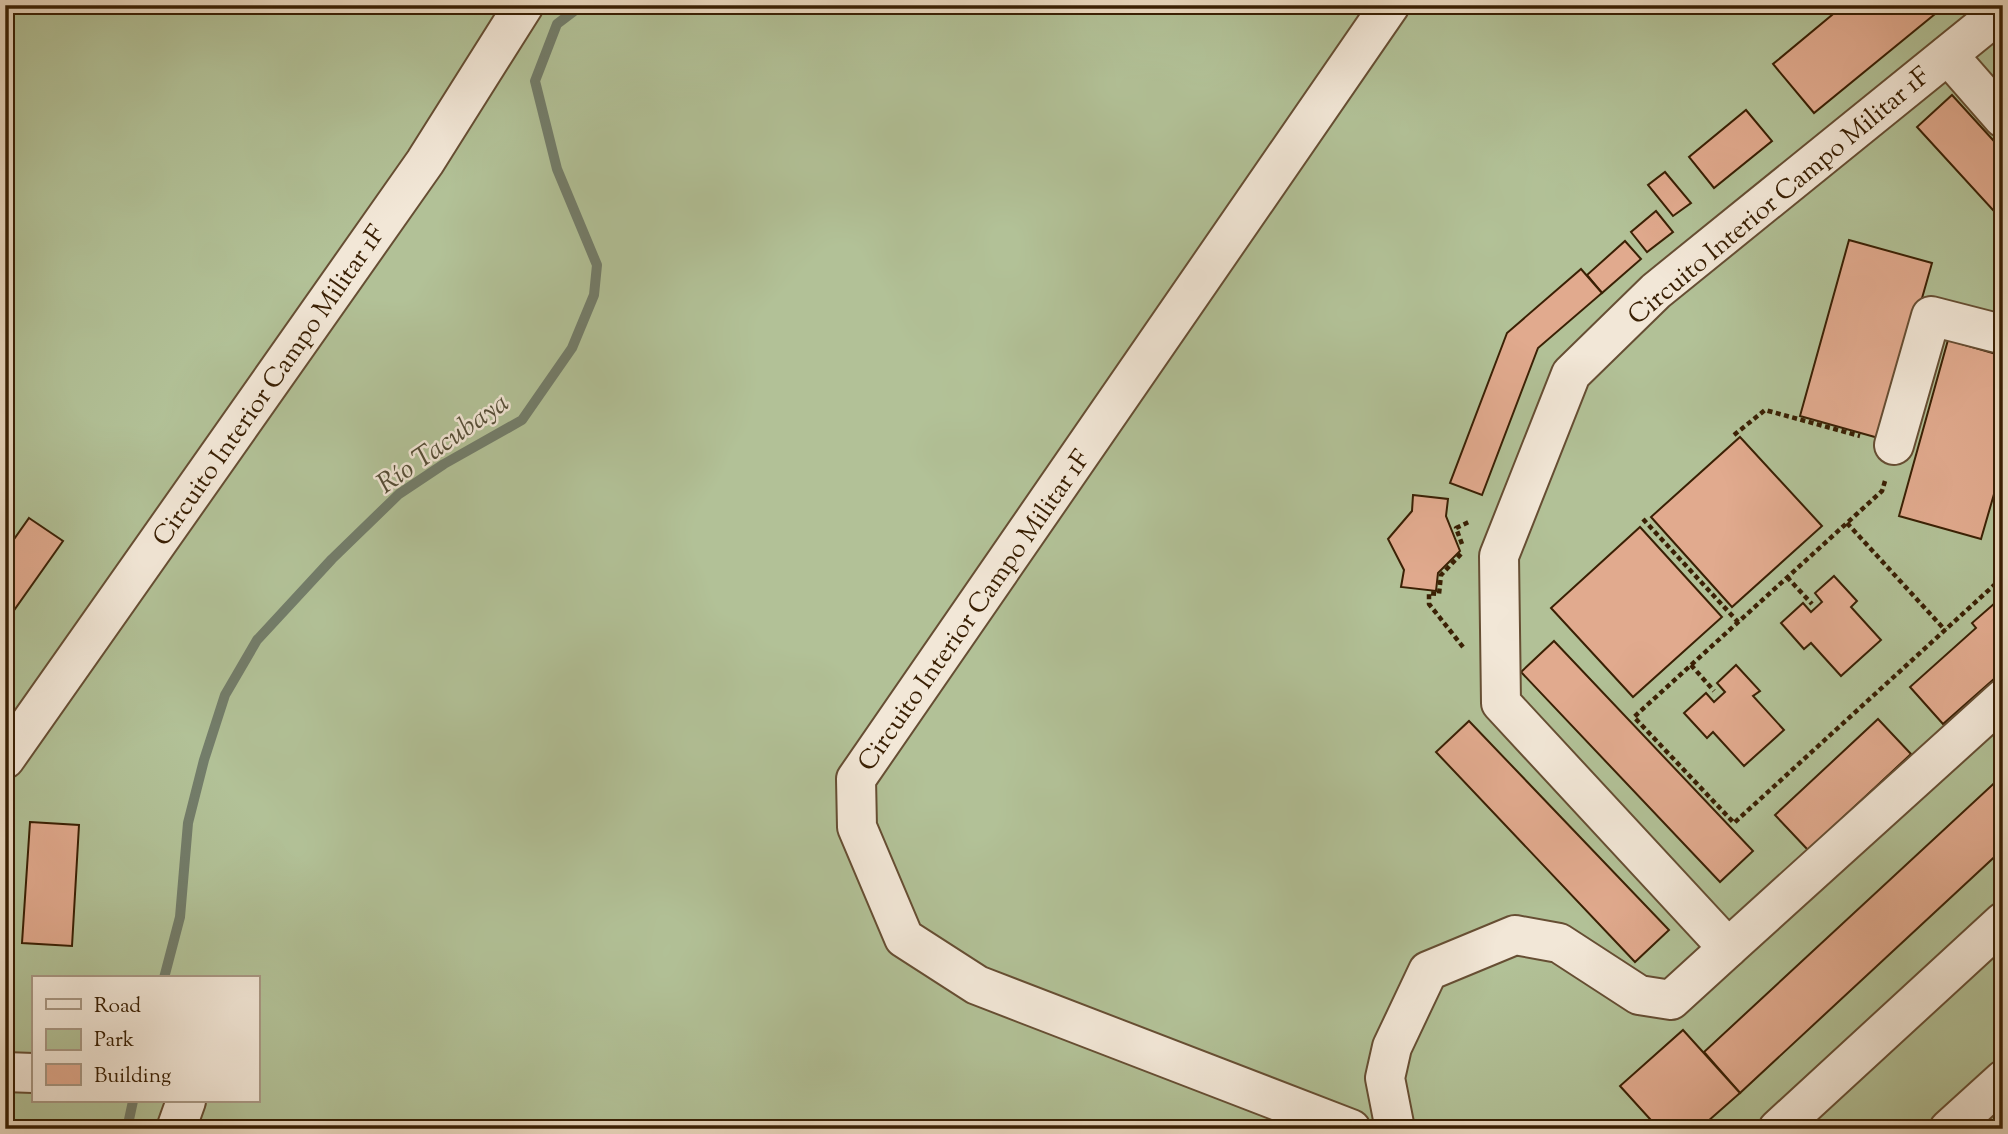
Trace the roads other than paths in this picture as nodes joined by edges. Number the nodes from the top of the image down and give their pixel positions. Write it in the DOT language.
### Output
graph roads {
  1 [pos="524,5"];
  2 [pos="1391,5"];
  3 [pos="2003,10"];
  4 [pos="1948,55"];
  5 [pos="2003,118"];
  6 [pos="2003,332"];
  7 [pos="1894,445"];
  8 [pos="2003,699"];
  9 [pos="5,759"];
  10 [pos="2003,922"];
  11 [pos="1728,948"];
  12 [pos="5,1072"];
  13 [pos="32,1073"];
  14 [pos="2003,1080"];
  15 [pos="186,1102"];
  16 [pos="176,1129"];
  17 [pos="1350,1129"];
  18 [pos="1395,1129"];
  19 [pos="1778,1129"];
  20 [pos="1949,1129"];
  1 -- 9 [label="street, Circuito Interior Campo Militar 1F"];
  2 -- 17 [label="street, Circuito Interior Campo Militar 1F"];
  3 -- 4 [label="street, Circuito Interior Campo Militar 1F"];
  4 -- 5 [label="street"];
  4 -- 11 [label="street, Circuito Interior Campo Militar 1F"];
  6 -- 7 [label="street"];
  8 -- 11 [label="street"];
  10 -- 19 [label="street"];
  11 -- 18 [label="street"];
  12 -- 13 [label="street"];
  14 -- 20 [label="street"];
  15 -- 16 [label="street"];
}
